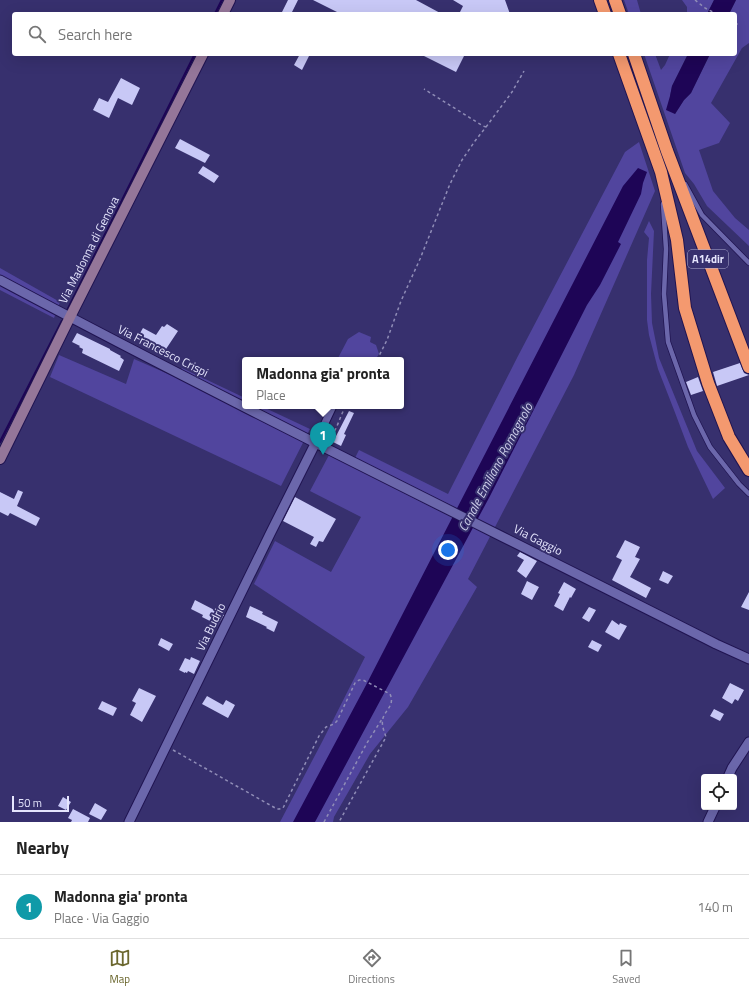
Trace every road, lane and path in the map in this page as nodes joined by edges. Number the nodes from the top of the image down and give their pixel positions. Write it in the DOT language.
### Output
graph roads {
  1 [pos="230,0"];
  2 [pos="600,0"];
  3 [pos="615,0"];
  4 [pos="695,0"];
  5 [pos="224,12"];
  6 [pos="604,12"];
  7 [pos="619,12"];
  8 [pos="713,12"];
  9 [pos="202,56"];
  10 [pos="620,56"];
  11 [pos="635,56"];
  12 [pos="524,71"];
  13 [pos="424,89"];
  14 [pos="486,127"];
  15 [pos="667,151"];
  16 [pos="661,172"];
  17 [pos="749,263"];
  18 [pos="0,280"];
  19 [pos="70,317"];
  20 [pos="379,357"];
  21 [pos="749,367"];
  22 [pos="242,404"];
  23 [pos="251,409"];
  24 [pos="332,409"];
  25 [pos="344,409"];
  26 [pos="318,443"];
  27 [pos="0,459"];
  28 [pos="749,470"];
  29 [pos="749,494"];
  30 [pos="749,659"];
  31 [pos="383,718"];
  32 [pos="749,742"];
  33 [pos="166,746"];
  34 [pos="729,774"];
  35 [pos="714,810"];
  36 [pos="129,822"];
  37 [pos="324,822"];
  38 [pos="339,822"];
  39 [pos="708,822"];
  1 -- 5 [label="main road"];
  2 -- 6 [label="highway"];
  3 -- 7 [label="highway"];
  4 -- 8 [label="path"];
  9 -- 19 [label="main road, Via Madonna di Genova"];
  10 -- 16 [label="highway, A14dir"];
  11 -- 15 [label="highway, A14dir"];
  12 -- 14 [label="path"];
  13 -- 14 [label="path"];
  14 -- 20 [label="path"];
  15 -- 17 [label="lane"];
  15 -- 21 [label="highway, A14dir"];
  16 -- 28 [label="highway, A14dir"];
  16 -- 29 [label="lane"];
  18 -- 19 [label="street, Via Francesco Crispi"];
  19 -- 22 [label="street, Via Francesco Crispi"];
  19 -- 27 [label="main road, Via Madonna di Genova"];
  23 -- 26 [label="street, Via Francesco Crispi"];
  24 -- 26 [label="street"];
  25 -- 26 [label="path"];
  26 -- 30 [label="street, Via Gaggio"];
  26 -- 33 [label="street, Via Budrio"];
  31 -- 33 [label="path"];
  31 -- 37 [label="path"];
  31 -- 38 [label="path"];
  32 -- 34 [label="street"];
  33 -- 36 [label="street, Via Budrio"];
  35 -- 39 [label="street"];
}
